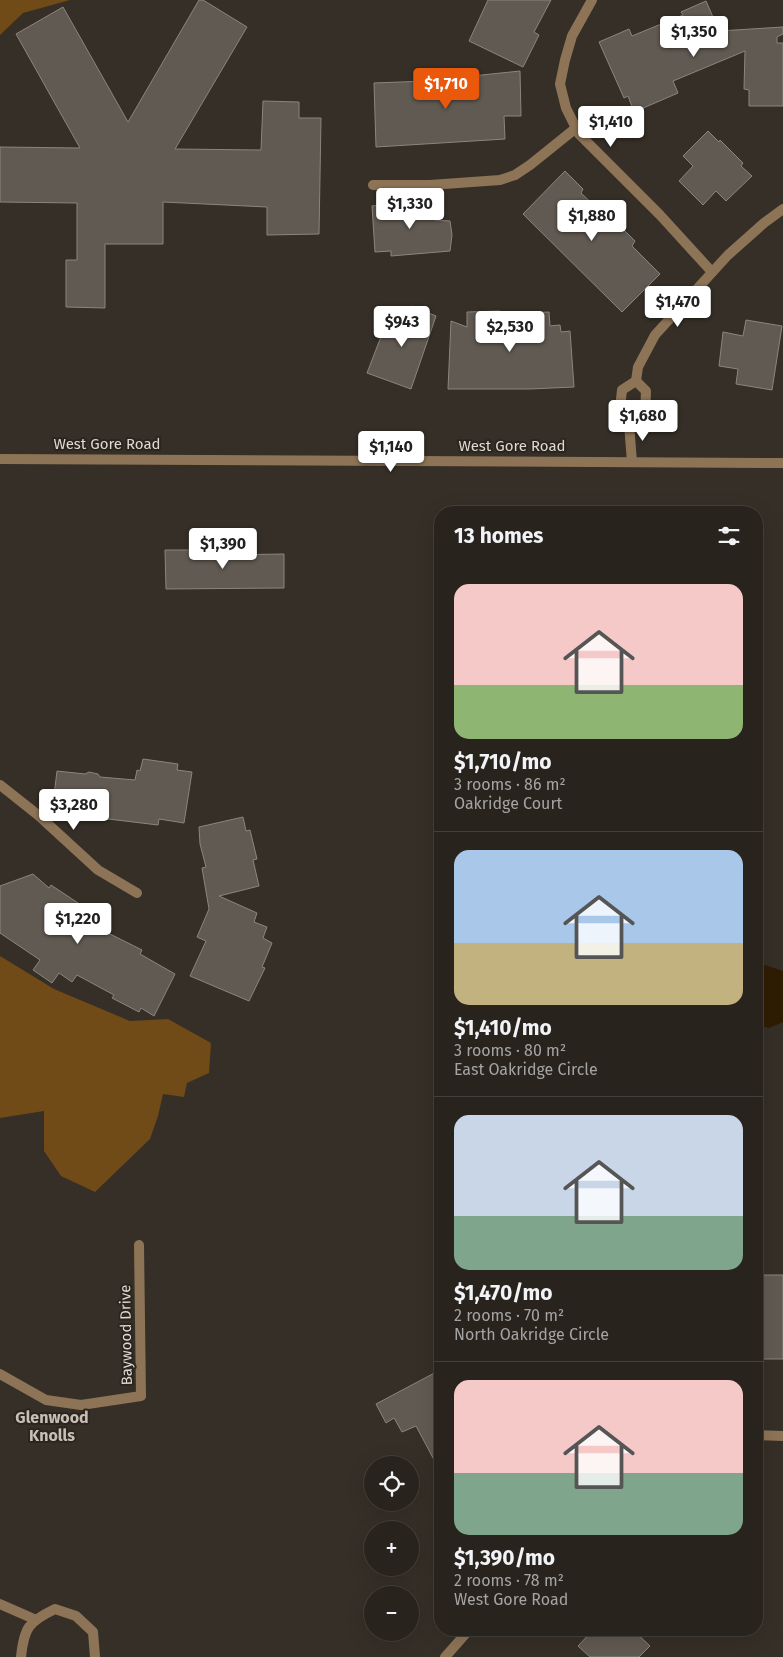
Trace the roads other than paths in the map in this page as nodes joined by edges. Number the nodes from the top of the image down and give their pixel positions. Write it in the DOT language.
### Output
graph roads {
  1 [pos="592,0"];
  2 [pos="576,128"];
  3 [pos="372,185"];
  4 [pos="783,209"];
  5 [pos="712,272"];
  6 [pos="636,381"];
  7 [pos="629,424"];
  8 [pos="0,459"];
  9 [pos="632,462"];
  10 [pos="783,463"];
  11 [pos="0,785"];
  12 [pos="137,893"];
  13 [pos="139,1245"];
  14 [pos="0,1374"];
  15 [pos="763,1435"];
  16 [pos="783,1436"];
  17 [pos="0,1604"];
  18 [pos="34,1619"];
  19 [pos="464,1636"];
  20 [pos="21,1657"];
  21 [pos="95,1657"];
  22 [pos="445,1657"];
  1 -- 2 [label="street"];
  2 -- 3 [label="street"];
  2 -- 5 [label="street"];
  4 -- 5 [label="street"];
  5 -- 6 [label="street"];
  6 -- 7 [label="street"];
  6 -- 7 [label="street"];
  7 -- 9 [label="street"];
  8 -- 9 [label="street, West Gore Road"];
  9 -- 10 [label="street, West Gore Road"];
  11 -- 12 [label="street"];
  13 -- 14 [label="street, Baywood Drive"];
  15 -- 16 [label="street"];
  17 -- 18 [label="street"];
  18 -- 20 [label="street"];
  18 -- 21 [label="street"];
  19 -- 22 [label="street"];
}
